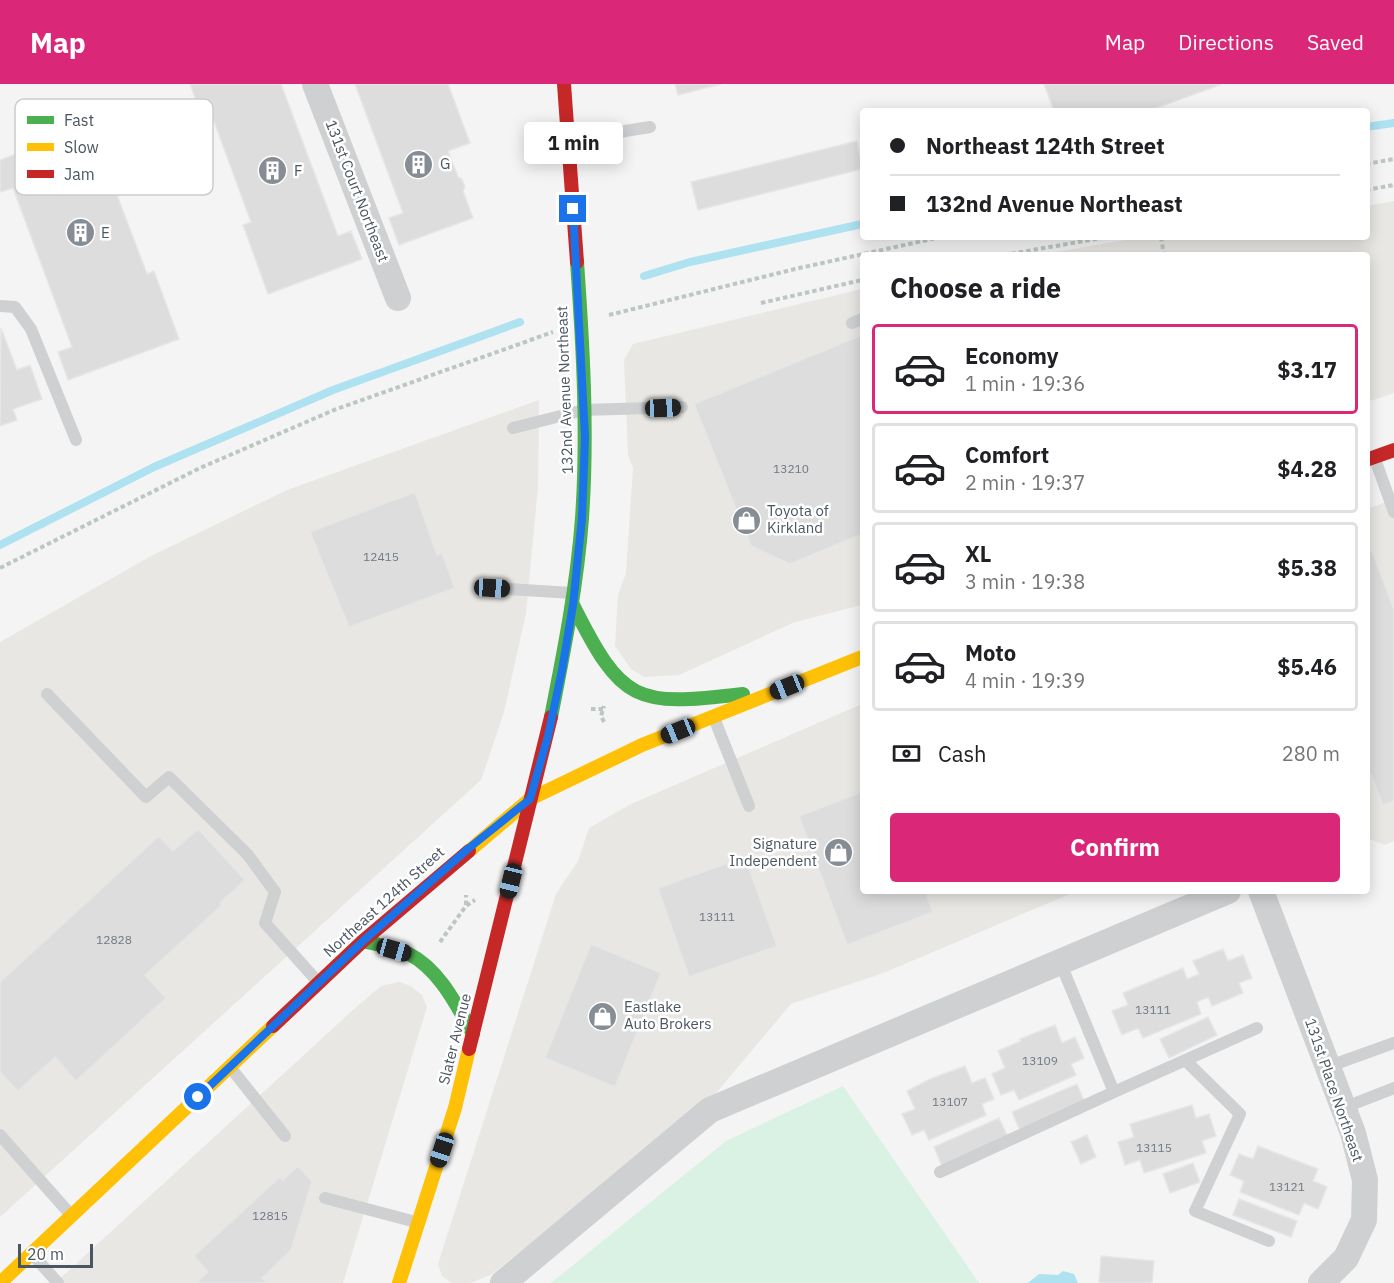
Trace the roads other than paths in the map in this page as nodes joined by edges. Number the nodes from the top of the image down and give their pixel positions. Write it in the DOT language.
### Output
graph roads {
  1 [pos="315,84"];
  2 [pos="564,84"];
  3 [pos="650,127"];
  4 [pos="568,140"];
  5 [pos="398,298"];
  6 [pos="0,306"];
  7 [pos="682,407"];
  8 [pos="584,411"];
  9 [pos="513,428"];
  10 [pos="76,440"];
  11 [pos="1394,450"];
  12 [pos="1370,459"];
  13 [pos="1394,512"];
  14 [pos="492,588"];
  15 [pos="573,599"];
  16 [pos="860,658"];
  17 [pos="787,687"];
  18 [pos="46,694"];
  19 [pos="714,717"];
  20 [pos="530,799"];
  21 [pos="749,806"];
  22 [pos="1221,894"];
  23 [pos="1263,894"];
  24 [pos="363,941"];
  25 [pos="1060,962"];
  26 [pos="319,983"];
  27 [pos="1257,1028"];
  28 [pos="473,1034"];
  29 [pos="1394,1043"];
  30 [pos="1185,1060"];
  31 [pos="230,1067"];
  32 [pos="1327,1067"];
  33 [pos="1394,1088"];
  34 [pos="1114,1092"];
  35 [pos="1343,1108"];
  36 [pos="0,1135"];
  37 [pos="285,1136"];
  38 [pos="940,1172"];
  39 [pos="325,1198"];
  40 [pos="71,1216"];
  41 [pos="418,1223"];
  42 [pos="1269,1241"];
  43 [pos="31,1253"];
  44 [pos="404,1268"];
  45 [pos="0,1283"];
  46 [pos="58,1283"];
  47 [pos="399,1283"];
  48 [pos="412,1283"];
  49 [pos="503,1283"];
  50 [pos="1321,1283"];
  1 -- 5 [label="street, 131st Court Northeast"];
  2 -- 4 [label="main road, 132nd Avenue Northeast"];
  3 -- 4 [label="lane"];
  4 -- 8 [label="main road, 132nd Avenue Northeast"];
  6 -- 10 [label="lane"];
  7 -- 8 [label="lane"];
  8 -- 9 [label="lane"];
  8 -- 15 [label="main road, 132nd Avenue Northeast"];
  11 -- 12 [label="main road"];
  12 -- 13 [label="lane"];
  14 -- 15 [label="lane"];
  15 -- 17 [label="main road"];
  15 -- 20 [label="main road, 132nd Avenue Northeast"];
  16 -- 17 [label="main road, Northeast 124th Street"];
  17 -- 19 [label="main road, Northeast 124th Street"];
  18 -- 26 [label="lane"];
  19 -- 20 [label="main road, Northeast 124th Street"];
  19 -- 21 [label="lane"];
  20 -- 24 [label="main road, Northeast 124th Street"];
  20 -- 28 [label="main road, Slater Avenue"];
  22 -- 25 [label="street"];
  23 -- 32 [label="street, 131st Place Northeast"];
  24 -- 26 [label="main road, Northeast 124th Street"];
  24 -- 28 [label="main road"];
  25 -- 34 [label="lane"];
  25 -- 49 [label="street"];
  26 -- 31 [label="main road, Northeast 124th Street"];
  27 -- 30 [label="lane"];
  28 -- 41 [label="main road, Slater Avenue"];
  29 -- 32 [label="lane"];
  30 -- 34 [label="lane"];
  30 -- 42 [label="lane"];
  31 -- 37 [label="lane"];
  31 -- 40 [label="main road, Northeast 124th Street"];
  32 -- 35 [label="street, 131st Place Northeast"];
  33 -- 35 [label="lane"];
  34 -- 38 [label="lane"];
  35 -- 50 [label="street, 131st Place Northeast"];
  36 -- 40 [label="lane"];
  39 -- 41 [label="lane"];
  40 -- 43 [label="main road, Northeast 124th Street"];
  41 -- 44 [label="main road, Slater Avenue"];
  43 -- 45 [label="main road, Northeast 124th Street"];
  43 -- 46 [label="lane"];
  44 -- 47 [label="main road, Slater Avenue"];
  44 -- 48 [label="main road"];
}
